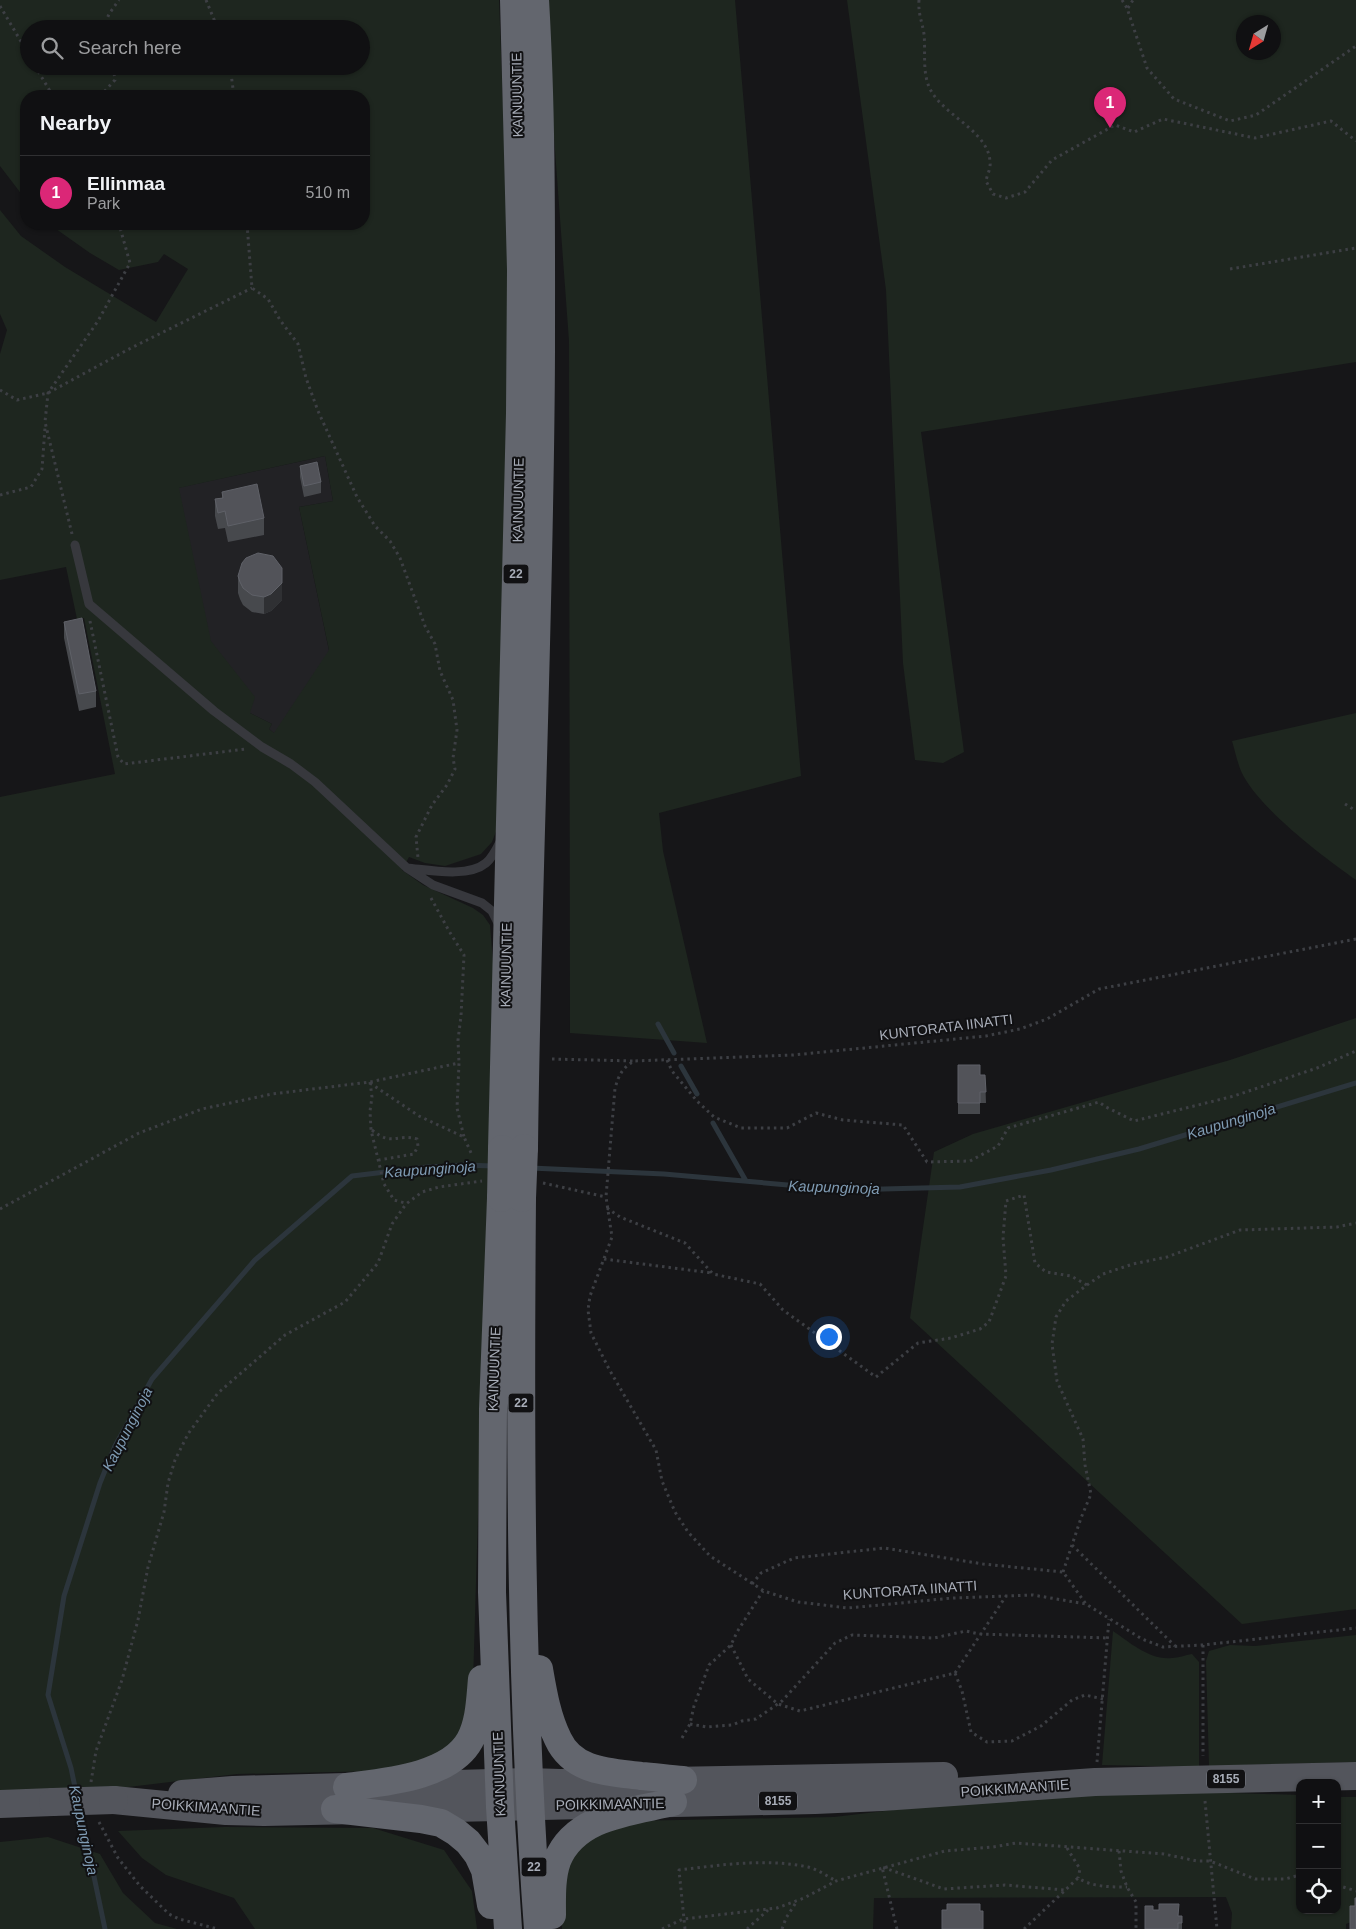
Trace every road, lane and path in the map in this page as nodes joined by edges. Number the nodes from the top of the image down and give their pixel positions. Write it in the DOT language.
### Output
graph roads {
  1 [pos="119,0"];
  2 [pos="206,0"];
  3 [pos="514,0"];
  4 [pos="535,0"];
  5 [pos="919,0"];
  6 [pos="1122,0"];
  7 [pos="1133,0"];
  8 [pos="0,6"];
  9 [pos="1128,8"];
  10 [pos="107,20"];
  11 [pos="214,20"];
  12 [pos="20,40"];
  13 [pos="1356,46"];
  14 [pos="41,75"];
  15 [pos="114,75"];
  16 [pos="231,75"];
  17 [pos="50,90"];
  18 [pos="106,90"];
  19 [pos="233,90"];
  20 [pos="1356,140"];
  21 [pos="121,230"];
  22 [pos="247,230"];
  23 [pos="1356,248"];
  24 [pos="1230,268"];
  25 [pos="252,288"];
  26 [pos="0,390"];
  27 [pos="48,393"];
  28 [pos="45,422"];
  29 [pos="0,495"];
  30 [pos="75,545"];
  31 [pos="89,604"];
  32 [pos="262,748"];
  33 [pos="1345,804"];
  34 [pos="1356,811"];
  35 [pos="509,827"];
  36 [pos="420,873"];
  37 [pos="1356,939"];
  38 [pos="507,941"];
  39 [pos="1356,1051"];
  40 [pos="552,1059"];
  41 [pos="667,1060"];
  42 [pos="634,1061"];
  43 [pos="459,1063"];
  44 [pos="370,1082"];
  45 [pos="371,1130"];
  46 [pos="464,1137"];
  47 [pos="513,1148"];
  48 [pos="472,1155"];
  49 [pos="378,1160"];
  50 [pos="474,1182"];
  51 [pos="512,1198"];
  52 [pos="406,1204"];
  53 [pos="607,1208"];
  54 [pos="0,1209"];
  55 [pos="1356,1223"];
  56 [pos="604,1258"];
  57 [pos="713,1274"];
  58 [pos="1087,1285"];
  59 [pos="1072,1545"];
  60 [pos="492,1553"];
  61 [pos="523,1557"];
  62 [pos="1063,1572"];
  63 [pos="752,1584"];
  64 [pos="764,1591"];
  65 [pos="1006,1596"];
  66 [pos="1086,1604"];
  67 [pos="1109,1618"];
  68 [pos="1356,1628"];
  69 [pos="979,1634"];
  70 [pos="1109,1638"];
  71 [pos="1203,1644"];
  72 [pos="732,1645"];
  73 [pos="1175,1646"];
  74 [pos="955,1673"];
  75 [pos="1103,1699"];
  76 [pos="778,1704"];
  77 [pos="690,1724"];
  78 [pos="682,1738"];
  79 [pos="1203,1756"];
  80 [pos="1356,1776"];
  81 [pos="1095,1782"];
  82 [pos="678,1791"];
  83 [pos="530,1794"];
  84 [pos="500,1795"];
  85 [pos="341,1798"];
  86 [pos="1205,1801"];
  87 [pos="107,1802"];
  88 [pos="0,1804"];
  89 [pos="1067,1847"];
  90 [pos="1119,1851"];
  91 [pos="1210,1861"];
  92 [pos="882,1867"];
  93 [pos="1296,1876"];
  94 [pos="1078,1878"];
  95 [pos="836,1880"];
  96 [pos="1341,1885"];
  97 [pos="1126,1887"];
  98 [pos="1065,1890"];
  99 [pos="1356,1891"];
  100 [pos="797,1901"];
  101 [pos="768,1909"];
  102 [pos="683,1918"];
  103 [pos="218,1929"];
  104 [pos="496,1929"];
  105 [pos="508,1929"];
  106 [pos="538,1929"];
  107 [pos="551,1929"];
  108 [pos="662,1929"];
  109 [pos="685,1929"];
  110 [pos="747,1929"];
  111 [pos="782,1929"];
  112 [pos="897,1929"];
  113 [pos="1024,1929"];
  114 [pos="1136,1929"];
  115 [pos="1217,1929"];
  1 -- 10 [label="path"];
  2 -- 11 [label="path"];
  3 -- 35 [label="highway, KAINUUNTIE / 22"];
  4 -- 47 [label="highway, KAINUUNTIE / 22"];
  5 -- 20 [label="path"];
  6 -- 9 [label="path"];
  7 -- 9 [label="path"];
  8 -- 12 [label="path"];
  9 -- 13 [label="path"];
  14 -- 17 [label="path"];
  15 -- 18 [label="path"];
  16 -- 19 [label="path"];
  21 -- 27 [label="path"];
  22 -- 25 [label="path"];
  23 -- 24 [label="path"];
  25 -- 27 [label="path"];
  25 -- 36 [label="path"];
  26 -- 27 [label="path"];
  27 -- 28 [label="path"];
  28 -- 29 [label="path"];
  28 -- 30 [label="path"];
  30 -- 31 [label="lane"];
  31 -- 32 [label="lane"];
  31 -- 32 [label="path"];
  32 -- 36 [label="lane"];
  33 -- 34 [label="path"];
  35 -- 36 [label="lane"];
  35 -- 38 [label="highway, KAINUUNTIE / 22"];
  36 -- 38 [label="lane"];
  36 -- 43 [label="path"];
  37 -- 41 [label="path, KUNTORATA IINATTI"];
  38 -- 47 [label="highway, KAINUUNTIE / 22"];
  39 -- 41 [label="path"];
  40 -- 42 [label="path, KUNTORATA IINATTI"];
  41 -- 42 [label="path, KUNTORATA IINATTI"];
  42 -- 53 [label="path, KUNTORATA IINATTI"];
  43 -- 44 [label="path"];
  43 -- 46 [label="path"];
  44 -- 45 [label="path"];
  44 -- 46 [label="path"];
  44 -- 54 [label="path"];
  45 -- 49 [label="path"];
  45 -- 49 [label="path"];
  46 -- 48 [label="path"];
  47 -- 51 [label="highway, KAINUUNTIE / 22, bridge"];
  49 -- 52 [label="path"];
  50 -- 52 [label="path"];
  51 -- 60 [label="highway, KAINUUNTIE / 22"];
  51 -- 61 [label="highway, KAINUUNTIE / 22"];
  52 -- 87 [label="path"];
  53 -- 56 [label="path, KUNTORATA IINATTI"];
  53 -- 57 [label="path"];
  55 -- 58 [label="path"];
  56 -- 57 [label="path"];
  56 -- 63 [label="path, KUNTORATA IINATTI"];
  57 -- 58 [label="path"];
  58 -- 59 [label="path"];
  59 -- 62 [label="path"];
  59 -- 73 [label="path"];
  60 -- 84 [label="highway, KAINUUNTIE / 22"];
  60 -- 85 [label="highway"];
  61 -- 82 [label="highway"];
  61 -- 83 [label="highway, KAINUUNTIE / 22"];
  62 -- 63 [label="path"];
  62 -- 66 [label="path"];
  63 -- 64 [label="path, KUNTORATA IINATTI"];
  64 -- 65 [label="path, KUNTORATA IINATTI"];
  64 -- 72 [label="path"];
  65 -- 66 [label="path, KUNTORATA IINATTI"];
  65 -- 69 [label="path"];
  66 -- 67 [label="path, KUNTORATA IINATTI"];
  67 -- 70 [label="path"];
  67 -- 73 [label="path, KUNTORATA IINATTI"];
  68 -- 71 [label="path, KUNTORATA IINATTI"];
  69 -- 70 [label="path"];
  69 -- 74 [label="path"];
  69 -- 76 [label="path"];
  70 -- 75 [label="path"];
  71 -- 73 [label="path, KUNTORATA IINATTI"];
  71 -- 79 [label="path"];
  72 -- 76 [label="path"];
  72 -- 77 [label="path"];
  74 -- 75 [label="path"];
  74 -- 76 [label="path"];
  75 -- 81 [label="path"];
  76 -- 77 [label="path"];
  77 -- 78 [label="path"];
  80 -- 81 [label="main road, POIKKIMAANTIE / 8155"];
  81 -- 82 [label="main road, POIKKIMAANTIE / 8155"];
  82 -- 83 [label="main road, POIKKIMAANTIE / 8155"];
  82 -- 107 [label="highway"];
  83 -- 84 [label="main road, POIKKIMAANTIE"];
  83 -- 106 [label="highway, KAINUUNTIE / 22"];
  84 -- 85 [label="main road, POIKKIMAANTIE"];
  84 -- 105 [label="highway, KAINUUNTIE / 22"];
  85 -- 87 [label="main road, POIKKIMAANTIE"];
  85 -- 104 [label="highway"];
  86 -- 91 [label="path"];
  87 -- 88 [label="main road, POIKKIMAANTIE, bridge"];
  87 -- 103 [label="path"];
  89 -- 90 [label="path"];
  89 -- 92 [label="path"];
  89 -- 94 [label="path"];
  90 -- 91 [label="path"];
  90 -- 97 [label="path"];
  91 -- 93 [label="path"];
  91 -- 115 [label="path"];
  92 -- 95 [label="path"];
  92 -- 98 [label="path"];
  92 -- 112 [label="path"];
  94 -- 97 [label="path"];
  94 -- 98 [label="path"];
  95 -- 100 [label="path"];
  95 -- 102 [label="path"];
  96 -- 99 [label="path"];
  97 -- 114 [label="path"];
  98 -- 113 [label="path"];
  100 -- 101 [label="path"];
  100 -- 111 [label="path"];
  101 -- 102 [label="path"];
  101 -- 110 [label="path"];
  102 -- 108 [label="path"];
  102 -- 109 [label="path"];
}
